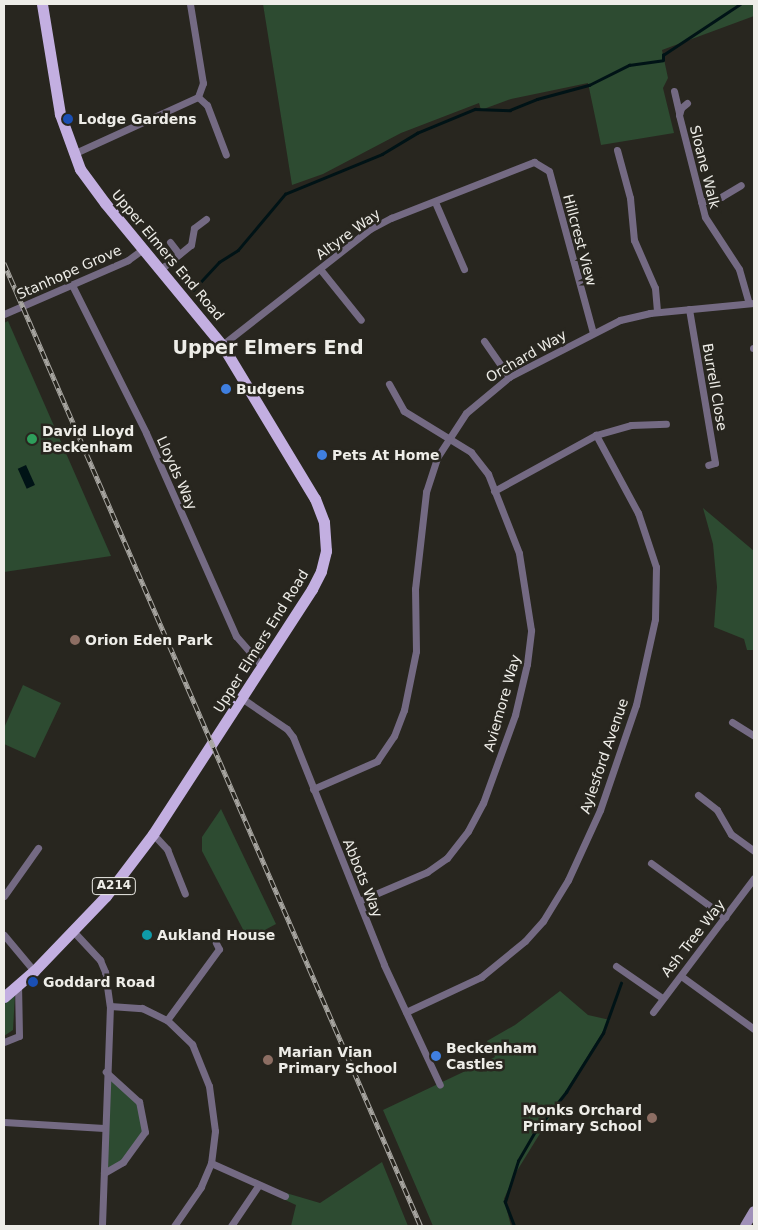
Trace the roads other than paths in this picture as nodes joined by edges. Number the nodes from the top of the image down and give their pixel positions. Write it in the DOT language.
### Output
graph roads {
  1 [pos="42,4"];
  2 [pos="190,4"];
  3 [pos="674,92"];
  4 [pos="198,97"];
  5 [pos="687,102"];
  6 [pos="679,115"];
  7 [pos="617,150"];
  8 [pos="73,154"];
  9 [pos="226,155"];
  10 [pos="534,162"];
  11 [pos="740,184"];
  12 [pos="435,202"];
  13 [pos="701,202"];
  14 [pos="206,218"];
  15 [pos="170,242"];
  16 [pos="143,249"];
  17 [pos="179,254"];
  18 [pos="320,269"];
  19 [pos="464,269"];
  20 [pos="161,270"];
  21 [pos="72,285"];
  22 [pos="751,303"];
  23 [pos="689,309"];
  24 [pos="657,312"];
  25 [pos="4,314"];
  26 [pos="361,320"];
  27 [pos="593,333"];
  28 [pos="484,341"];
  29 [pos="222,346"];
  30 [pos="509,377"];
  31 [pos="389,384"];
  32 [pos="666,424"];
  33 [pos="596,435"];
  34 [pos="448,438"];
  35 [pos="708,465"];
  36 [pos="494,490"];
  37 [pos="263,667"];
  38 [pos="243,699"];
  39 [pos="732,722"];
  40 [pos="754,736"];
  41 [pos="313,789"];
  42 [pos="698,795"];
  43 [pos="153,834"];
  44 [pos="38,848"];
  45 [pos="754,851"];
  46 [pos="651,863"];
  47 [pos="754,878"];
  48 [pos="185,894"];
  49 [pos="4,896"];
  50 [pos="359,901"];
  51 [pos="725,917"];
  52 [pos="74,931"];
  53 [pos="4,935"];
  54 [pos="216,942"];
  55 [pos="616,966"];
  56 [pos="34,971"];
  57 [pos="681,976"];
  58 [pos="18,985"];
  59 [pos="4,997"];
  60 [pos="662,998"];
  61 [pos="110,1006"];
  62 [pos="406,1012"];
  63 [pos="652,1012"];
  64 [pos="167,1020"];
  65 [pos="754,1029"];
  66 [pos="4,1042"];
  67 [pos="106,1072"];
  68 [pos="440,1085"];
  69 [pos="4,1122"];
  70 [pos="104,1128"];
  71 [pos="211,1163"];
  72 [pos="104,1173"];
  73 [pos="258,1186"];
  74 [pos="285,1196"];
  75 [pos="754,1211"];
  76 [pos="102,1226"];
  77 [pos="174,1226"];
  78 [pos="231,1226"];
  79 [pos="745,1226"];
  1 -- 8 [label="main road, Upper Elmers End Road / A214"];
  2 -- 4 [label="street"];
  3 -- 6 [label="street, Sloane Walk"];
  4 -- 8 [label="street"];
  4 -- 9 [label="street"];
  5 -- 6 [label="street, Sloane Walk"];
  6 -- 13 [label="street, Sloane Walk"];
  7 -- 24 [label="street"];
  8 -- 16 [label="main road, Upper Elmers End Road / A214"];
  10 -- 12 [label="street, Altyre Way"];
  10 -- 27 [label="street, Hillcrest View"];
  11 -- 13 [label="street"];
  12 -- 18 [label="street, Altyre Way"];
  12 -- 19 [label="street"];
  13 -- 22 [label="street, Sloane Walk"];
  14 -- 17 [label="street"];
  15 -- 17 [label="street"];
  16 -- 20 [label="main road, Upper Elmers End Road / A214"];
  16 -- 21 [label="street, Stanhope Grove"];
  17 -- 20 [label="street"];
  18 -- 26 [label="street"];
  18 -- 29 [label="street, Altyre Way"];
  20 -- 29 [label="main road, Upper Elmers End Road / A214"];
  21 -- 25 [label="street, Stanhope Grove"];
  21 -- 37 [label="street, Lloyds Way"];
  22 -- 23 [label="street, Orchard Way"];
  23 -- 24 [label="street, Orchard Way"];
  23 -- 35 [label="street, Burrell Close"];
  24 -- 27 [label="street, Orchard Way"];
  27 -- 30 [label="street, Orchard Way"];
  28 -- 30 [label="street"];
  29 -- 37 [label="main road, Upper Elmers End Road / A214"];
  30 -- 34 [label="street, Orchard Way"];
  31 -- 34 [label="street, Aviemore Way"];
  32 -- 33 [label="street"];
  33 -- 36 [label="street"];
  33 -- 62 [label="street, Aylesford Avenue"];
  34 -- 36 [label="street, Aviemore Way"];
  34 -- 41 [label="street, Orchard Way"];
  36 -- 50 [label="street, Aviemore Way"];
  37 -- 38 [label="main road, Upper Elmers End Road / A214"];
  38 -- 41 [label="street, Abbots Way"];
  38 -- 43 [label="main road, Upper Elmers End Road / A214"];
  39 -- 40 [label="street"];
  41 -- 50 [label="street, Abbots Way"];
  42 -- 45 [label="street"];
  43 -- 48 [label="street"];
  43 -- 52 [label="main road, Upper Elmers End Road / A214"];
  44 -- 49 [label="street"];
  46 -- 51 [label="street"];
  47 -- 51 [label="street, Ash Tree Way"];
  50 -- 62 [label="street, Abbots Way"];
  51 -- 57 [label="street, Ash Tree Way"];
  52 -- 56 [label="main road, Upper Elmers End Road / A214"];
  52 -- 61 [label="street"];
  53 -- 56 [label="street"];
  54 -- 64 [label="street"];
  55 -- 60 [label="street"];
  56 -- 58 [label="main road, Upper Elmers End Road / A214"];
  57 -- 60 [label="street, Ash Tree Way"];
  57 -- 65 [label="street"];
  58 -- 59 [label="main road, Upper Elmers End Road / A214"];
  58 -- 66 [label="street"];
  60 -- 63 [label="street, Ash Tree Way"];
  61 -- 64 [label="street"];
  61 -- 67 [label="street"];
  62 -- 68 [label="street, Abbots Way"];
  64 -- 71 [label="street"];
  67 -- 70 [label="street"];
  67 -- 72 [label="street"];
  69 -- 70 [label="street"];
  70 -- 72 [label="street"];
  71 -- 73 [label="street"];
  71 -- 77 [label="street"];
  72 -- 76 [label="street"];
  73 -- 74 [label="street"];
  73 -- 78 [label="street"];
  75 -- 79 [label="street"];
}
